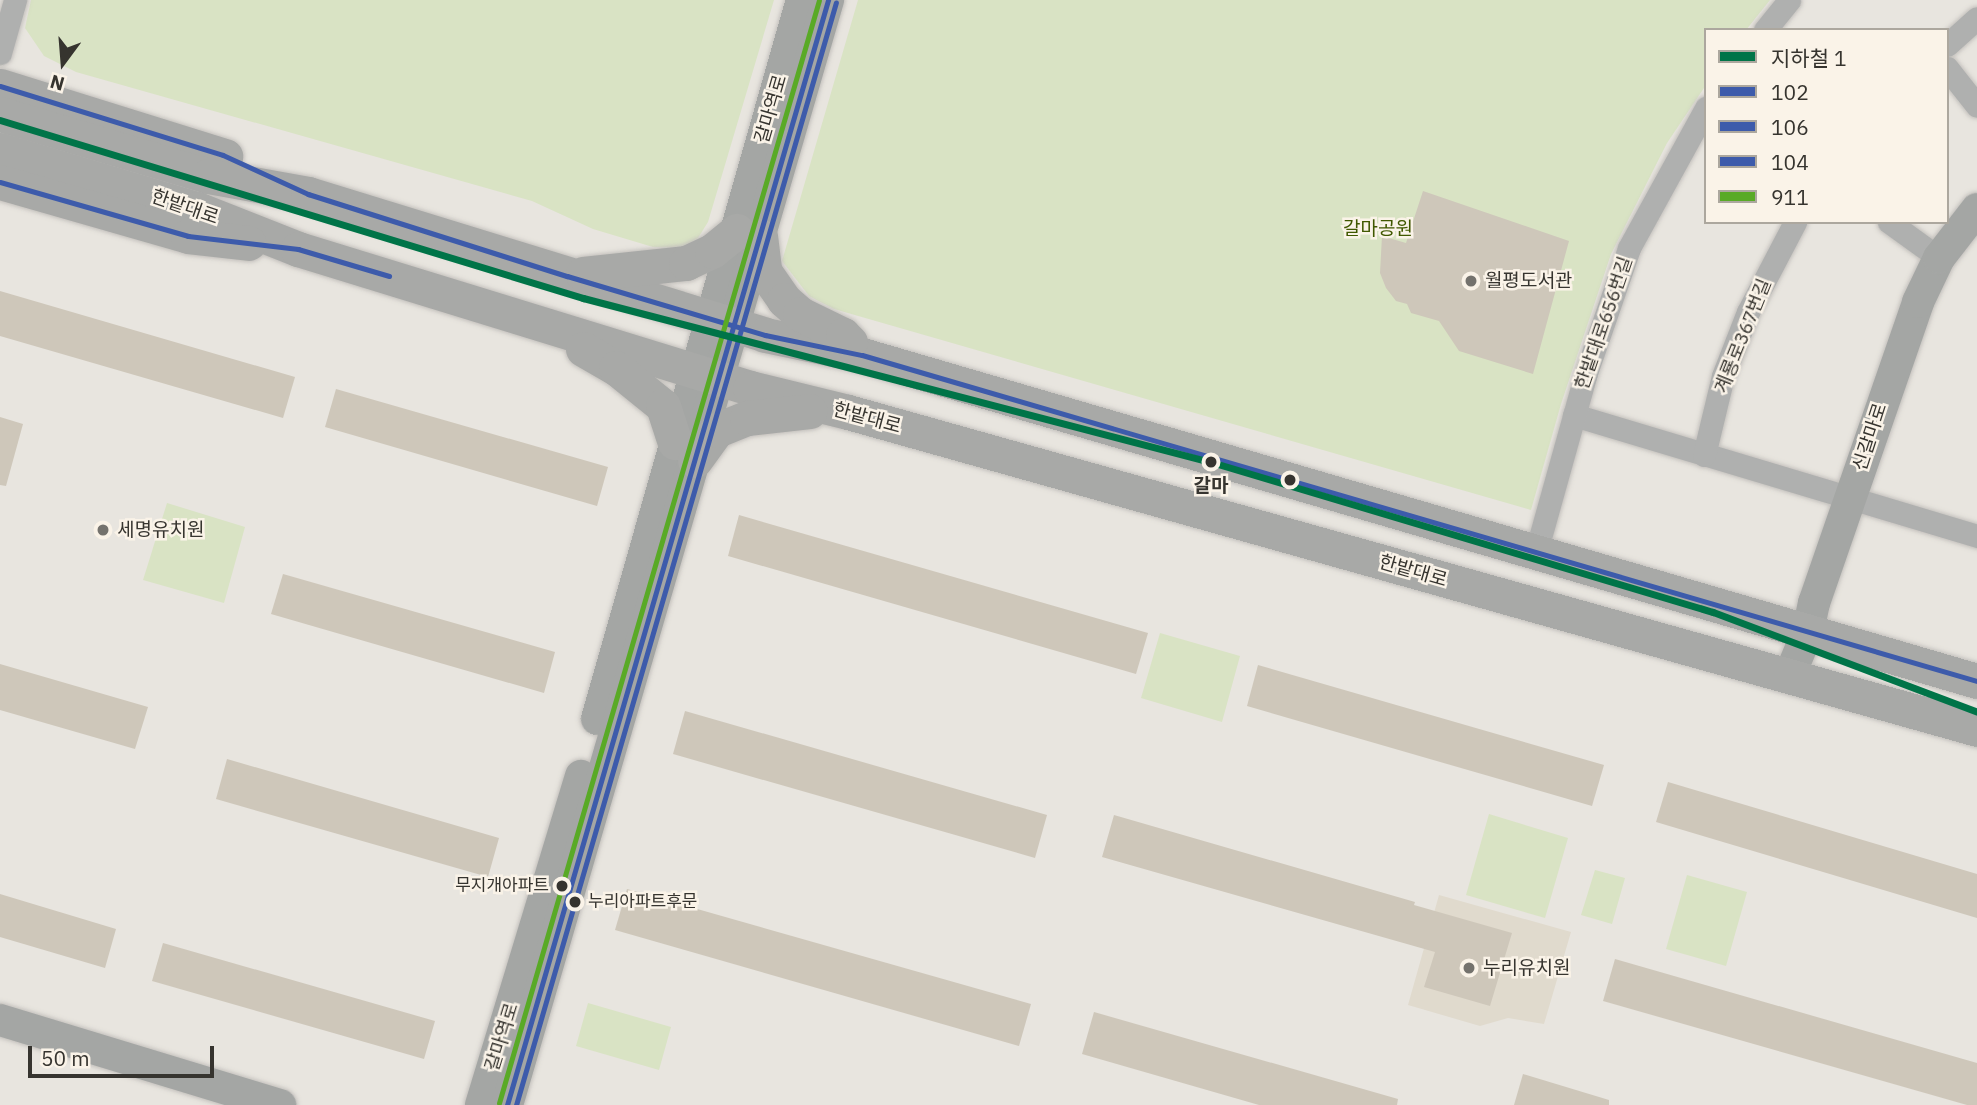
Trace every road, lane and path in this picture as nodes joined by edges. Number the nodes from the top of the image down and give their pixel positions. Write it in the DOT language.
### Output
graph roads {
  1 [pos="15,0"];
  2 [pos="802,0"];
  3 [pos="828,0"];
  4 [pos="1789,0"];
  5 [pos="1977,18"];
  6 [pos="1767,28"];
  7 [pos="1949,43"];
  8 [pos="0,52"];
  9 [pos="1949,71"];
  10 [pos="0,86"];
  11 [pos="1977,106"];
  12 [pos="1704,112"];
  13 [pos="0,114"];
  14 [pos="0,150"];
  15 [pos="0,182"];
  16 [pos="307,194"];
  17 [pos="1977,209"];
  18 [pos="1794,224"];
  19 [pos="1892,224"];
  20 [pos="748,233"];
  21 [pos="298,249"];
  22 [pos="1939,258"];
  23 [pos="567,276"];
  24 [pos="722,322"];
  25 [pos="560,327"];
  26 [pos="862,355"];
  27 [pos="707,375"];
  28 [pos="848,412"];
  29 [pos="1574,415"];
  30 [pos="685,451"];
  31 [pos="1703,454"];
  32 [pos="1851,498"];
  33 [pos="1977,536"];
  34 [pos="1536,552"];
  35 [pos="1808,631"];
  36 [pos="1789,677"];
  37 [pos="1977,681"];
  38 [pos="1977,729"];
  39 [pos="0,1020"];
  40 [pos="280,1105"];
  41 [pos="481,1105"];
  42 [pos="507,1105"];
  1 -- 8 [label="street"];
  2 -- 20 [label="main road, 갈마역로"];
  3 -- 20 [label="main road, 갈마역로"];
  4 -- 6 [label="street"];
  5 -- 7 [label="street"];
  9 -- 11 [label="street"];
  10 -- 16 [label="main road"];
  12 -- 29 [label="street, 한밭대로656번길"];
  13 -- 16 [label="main road, 한밭대로"];
  14 -- 21 [label="main road, 한밭대로"];
  15 -- 21 [label="main road"];
  16 -- 23 [label="main road, 한밭대로"];
  17 -- 22 [label="main road, 신갈마로"];
  18 -- 31 [label="street, 계룡로367번길"];
  19 -- 22 [label="street"];
  20 -- 23 [label="main road"];
  20 -- 24 [label="main road, 갈마역로"];
  20 -- 26 [label="main road"];
  21 -- 25 [label="main road, 한밭대로"];
  22 -- 32 [label="main road, 신갈마로"];
  23 -- 24 [label="main road, 한밭대로"];
  24 -- 26 [label="main road, 한밭대로"];
  24 -- 27 [label="main road, 갈마역로"];
  25 -- 27 [label="main road, 한밭대로"];
  25 -- 30 [label="main road"];
  26 -- 34 [label="main road, 한밭대로"];
  27 -- 28 [label="main road, 한밭대로"];
  27 -- 30 [label="main road, 갈마역로"];
  28 -- 30 [label="main road"];
  28 -- 36 [label="main road, 한밭대로"];
  29 -- 31 [label="street"];
  29 -- 34 [label="street, 한밭대로656번길"];
  30 -- 41 [label="main road, 갈마역로"];
  30 -- 42 [label="main road, 갈마역로"];
  31 -- 32 [label="street"];
  32 -- 33 [label="street"];
  32 -- 35 [label="main road, 신갈마로"];
  34 -- 35 [label="main road, 한밭대로"];
  35 -- 36 [label="main road, 신갈마로"];
  35 -- 37 [label="main road, 한밭대로"];
  36 -- 38 [label="main road"];
  39 -- 40 [label="main road"];
}
